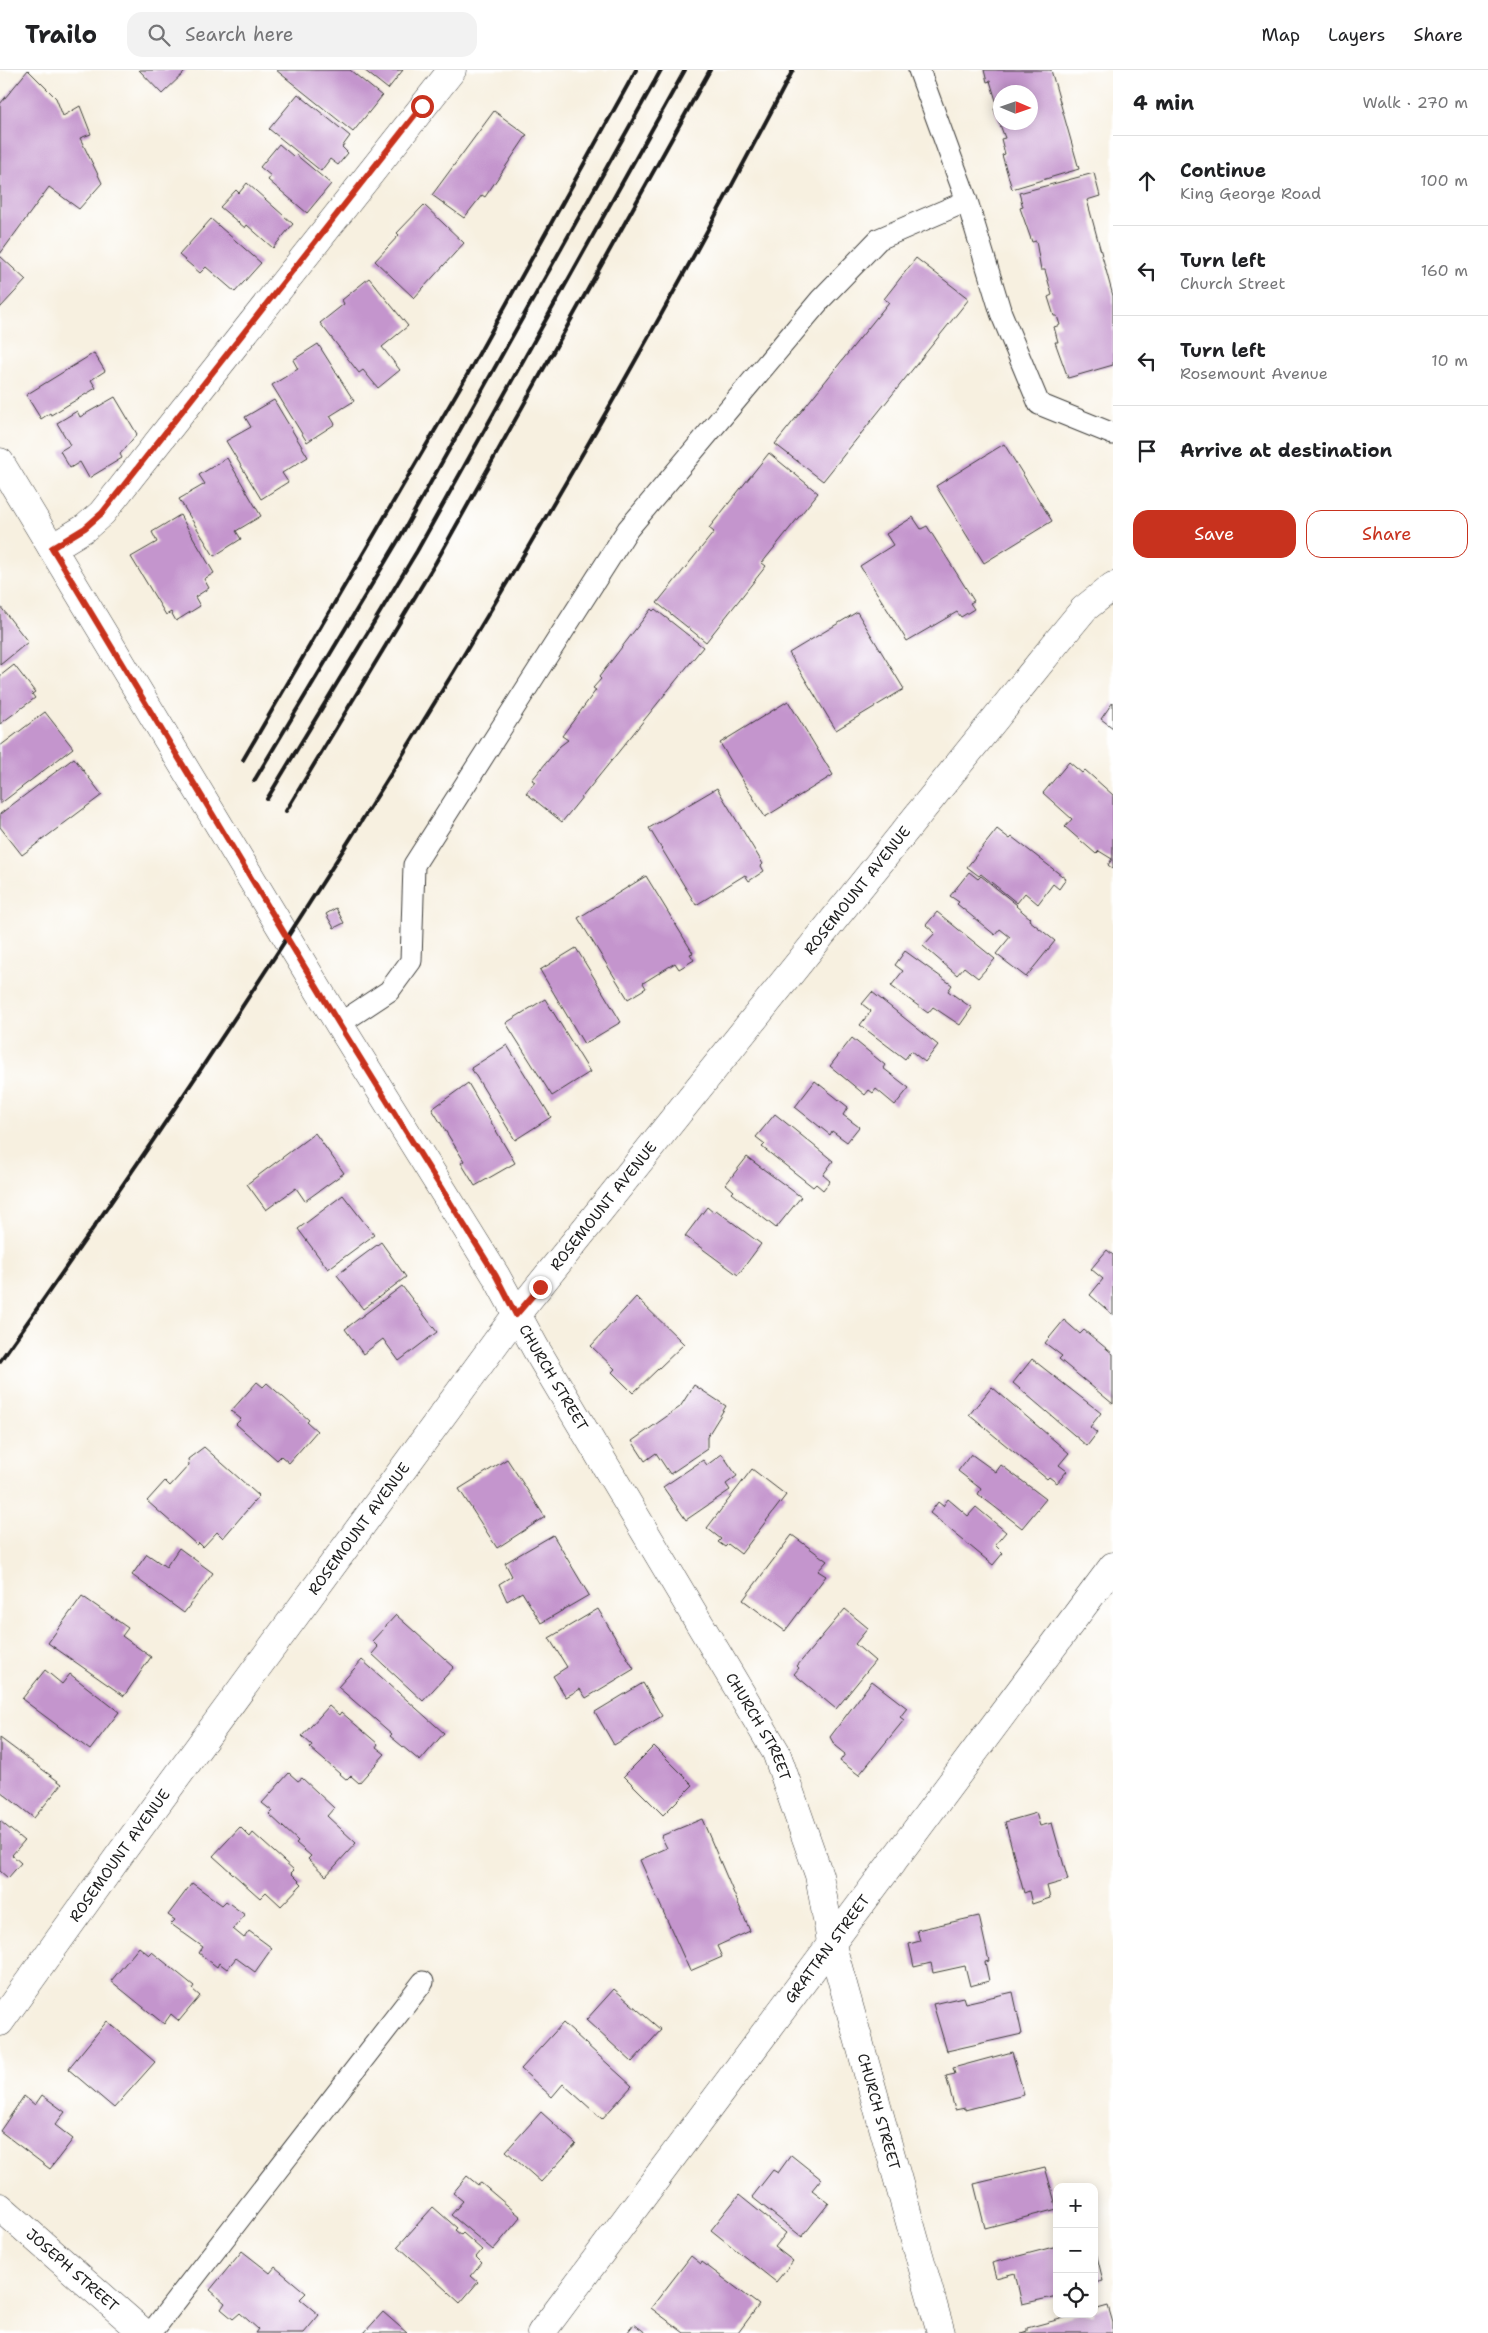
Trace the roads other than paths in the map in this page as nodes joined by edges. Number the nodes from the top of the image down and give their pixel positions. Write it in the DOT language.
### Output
graph roads {
  1 [pos="452,70"];
  2 [pos="918,70"];
  3 [pos="967,201"];
  4 [pos="1113,434"];
  5 [pos="0,462"];
  6 [pos="52,548"];
  7 [pos="1113,586"];
  8 [pos="339,1024"];
  9 [pos="516,1315"];
  10 [pos="1113,1566"];
  11 [pos="831,1942"];
  12 [pos="423,1982"];
  13 [pos="0,2022"];
  14 [pos="0,2208"];
  15 [pos="144,2333"];
  16 [pos="151,2333"];
  17 [pos="541,2333"];
  18 [pos="941,2333"];
  1 -- 6 [label="street"];
  2 -- 3 [label="lane"];
  3 -- 4 [label="lane"];
  3 -- 8 [label="lane"];
  5 -- 6 [label="street, CHURCH STREET"];
  6 -- 8 [label="street, CHURCH STREET"];
  7 -- 9 [label="street, ROSEMOUNT AVENUE"];
  8 -- 9 [label="street, CHURCH STREET"];
  9 -- 11 [label="street, CHURCH STREET"];
  9 -- 13 [label="street, ROSEMOUNT AVENUE"];
  10 -- 11 [label="street, GRATTAN STREET"];
  11 -- 17 [label="street, GRATTAN STREET"];
  11 -- 18 [label="street, CHURCH STREET"];
  12 -- 16 [label="lane"];
  14 -- 15 [label="street, JOSEPH STREET"];
}
